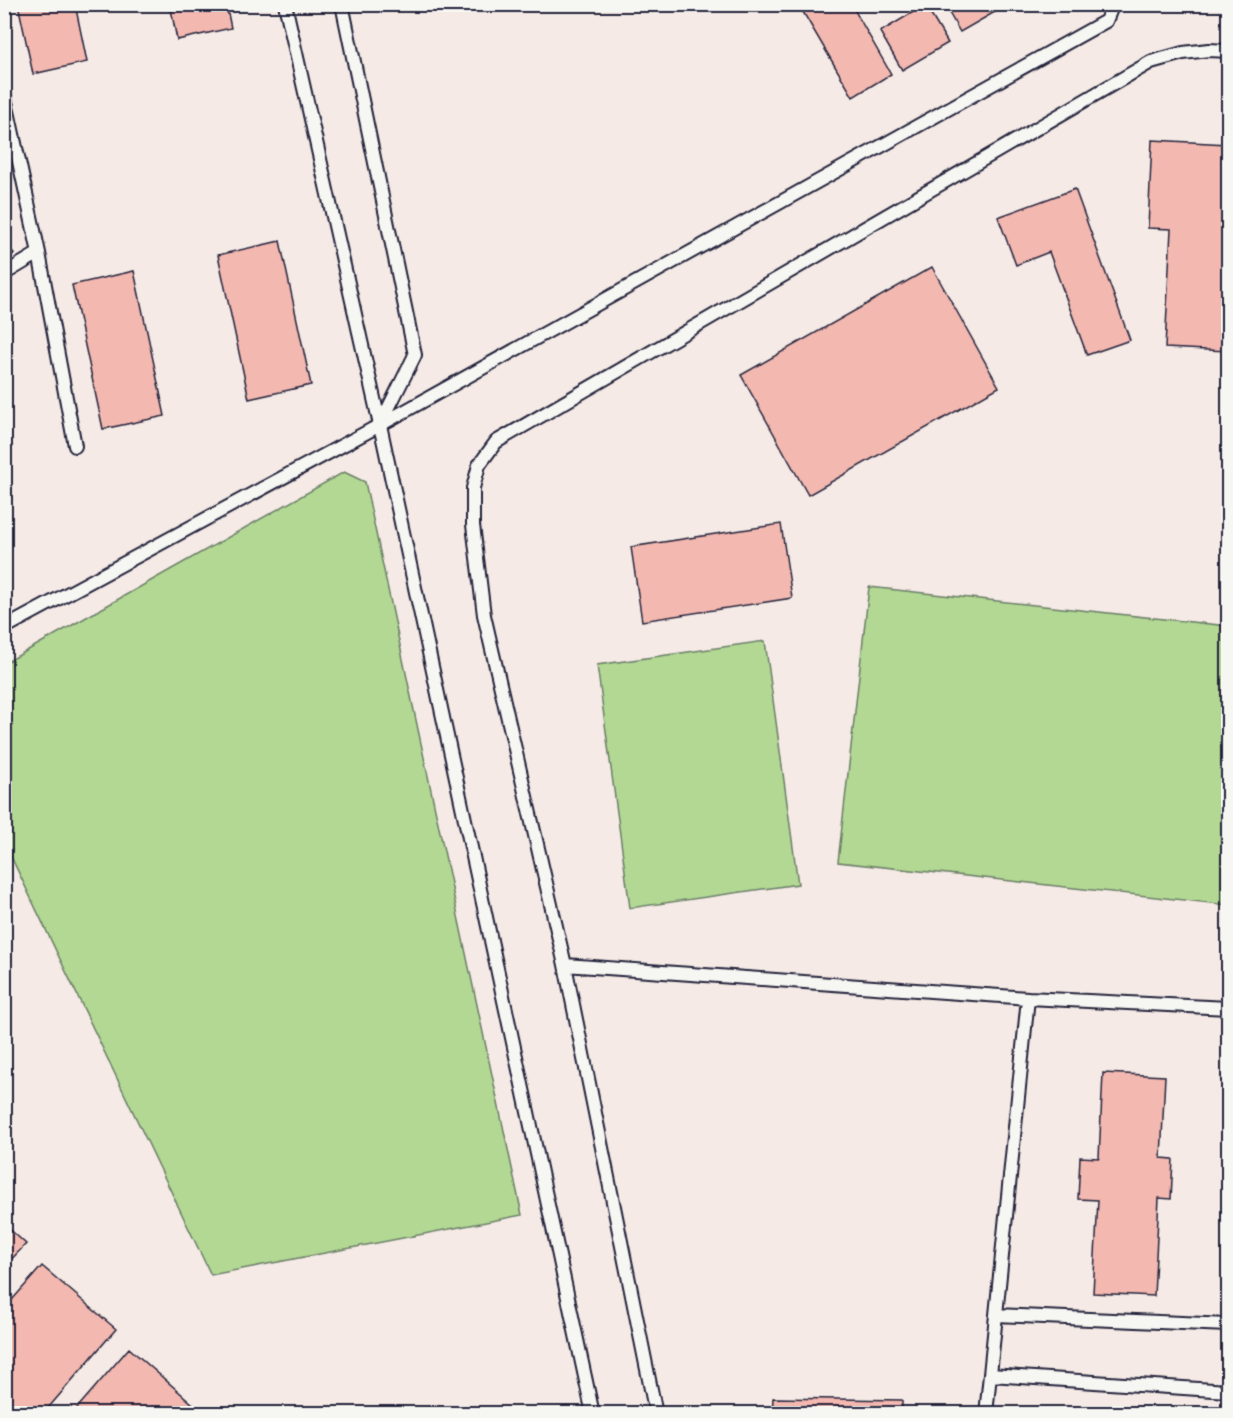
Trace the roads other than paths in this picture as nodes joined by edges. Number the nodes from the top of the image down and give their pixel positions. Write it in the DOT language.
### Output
graph roads {
  1 [pos="285,4"];
  2 [pos="342,4"];
  3 [pos="1113,4"];
  4 [pos="1228,51"];
  5 [pos="4,93"];
  6 [pos="39,253"];
  7 [pos="4,274"];
  8 [pos="380,424"];
  9 [pos="75,446"];
  10 [pos="4,628"];
  11 [pos="565,965"];
  12 [pos="1028,998"];
  13 [pos="1228,1008"];
  14 [pos="996,1315"];
  15 [pos="1228,1325"];
  16 [pos="990,1375"];
  17 [pos="1228,1391"];
  18 [pos="593,1413"];
  19 [pos="656,1413"];
  20 [pos="986,1413"];
  1 -- 8 [label="lane"];
  2 -- 8 [label="lane"];
  3 -- 8 [label="lane"];
  4 -- 11 [label="lane"];
  5 -- 6 [label="lane"];
  6 -- 7 [label="lane"];
  6 -- 9 [label="lane"];
  8 -- 10 [label="lane"];
  8 -- 18 [label="lane"];
  11 -- 12 [label="lane"];
  11 -- 19 [label="lane"];
  12 -- 13 [label="lane"];
  12 -- 14 [label="lane"];
  14 -- 15 [label="lane"];
  14 -- 16 [label="lane"];
  16 -- 17 [label="lane"];
  16 -- 20 [label="lane"];
}
